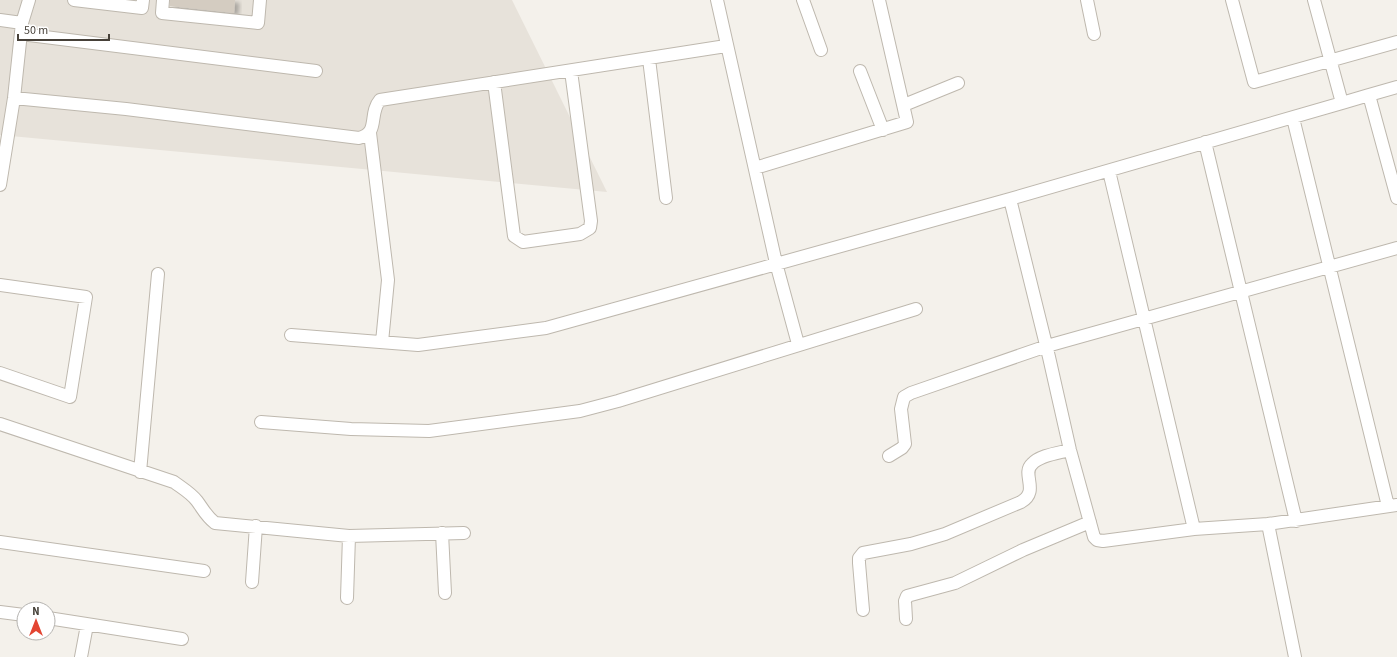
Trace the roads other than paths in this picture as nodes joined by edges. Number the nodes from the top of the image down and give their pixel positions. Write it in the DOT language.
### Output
graph roads {
  1 [pos="29,0"];
  2 [pos="74,0"];
  3 [pos="143,0"];
  4 [pos="163,0"];
  5 [pos="260,0"];
  6 [pos="717,0"];
  7 [pos="803,0"];
  8 [pos="879,0"];
  9 [pos="1087,0"];
  10 [pos="1232,0"];
  11 [pos="1314,0"];
  12 [pos="0,20"];
  13 [pos="22,29"];
  14 [pos="1094,34"];
  15 [pos="1397,42"];
  16 [pos="726,46"];
  17 [pos="821,50"];
  18 [pos="649,59"];
  19 [pos="1330,61"];
  20 [pos="316,71"];
  21 [pos="571,71"];
  22 [pos="860,71"];
  23 [pos="494,82"];
  24 [pos="958,83"];
  25 [pos="1397,87"];
  26 [pos="1369,95"];
  27 [pos="14,98"];
  28 [pos="1342,103"];
  29 [pos="904,105"];
  30 [pos="1293,118"];
  31 [pos="883,130"];
  32 [pos="370,133"];
  33 [pos="1204,142"];
  34 [pos="755,168"];
  35 [pos="1110,171"];
  36 [pos="0,185"];
  37 [pos="666,198"];
  38 [pos="1397,198"];
  39 [pos="1010,199"];
  40 [pos="1397,248"];
  41 [pos="776,263"];
  42 [pos="1329,266"];
  43 [pos="158,274"];
  44 [pos="0,285"];
  45 [pos="1241,290"];
  46 [pos="916,309"];
  47 [pos="1145,318"];
  48 [pos="291,335"];
  49 [pos="382,342"];
  50 [pos="798,344"];
  51 [pos="1047,346"];
  52 [pos="0,373"];
  53 [pos="261,422"];
  54 [pos="0,424"];
  55 [pos="1070,450"];
  56 [pos="889,456"];
  57 [pos="140,472"];
  58 [pos="1393,505"];
  59 [pos="1296,521"];
  60 [pos="1090,522"];
  61 [pos="1268,524"];
  62 [pos="256,526"];
  63 [pos="1194,529"];
  64 [pos="442,533"];
  65 [pos="464,533"];
  66 [pos="349,536"];
  67 [pos="0,542"];
  68 [pos="204,571"];
  69 [pos="252,582"];
  70 [pos="445,593"];
  71 [pos="347,598"];
  72 [pos="863,610"];
  73 [pos="0,612"];
  74 [pos="16,614"];
  75 [pos="906,618"];
  76 [pos="56,619"];
  77 [pos="87,625"];
  78 [pos="182,639"];
  79 [pos="81,657"];
  80 [pos="1295,657"];
  1 -- 13 [label="street"];
  2 -- 3 [label="street"];
  4 -- 5 [label="street"];
  6 -- 16 [label="street"];
  7 -- 17 [label="street"];
  8 -- 29 [label="street"];
  9 -- 14 [label="street"];
  10 -- 19 [label="street"];
  11 -- 19 [label="street"];
  12 -- 13 [label="street"];
  13 -- 20 [label="street"];
  13 -- 27 [label="street"];
  15 -- 19 [label="street"];
  16 -- 18 [label="street"];
  16 -- 34 [label="street"];
  18 -- 21 [label="street"];
  18 -- 37 [label="street"];
  19 -- 28 [label="street"];
  21 -- 23 [label="street"];
  21 -- 23 [label="street"];
  22 -- 31 [label="street"];
  23 -- 32 [label="street"];
  24 -- 29 [label="street"];
  25 -- 26 [label="street"];
  26 -- 28 [label="street"];
  26 -- 38 [label="street"];
  27 -- 32 [label="street"];
  27 -- 36 [label="street"];
  28 -- 30 [label="street"];
  29 -- 31 [label="street"];
  30 -- 33 [label="street"];
  30 -- 42 [label="street"];
  31 -- 34 [label="street"];
  32 -- 49 [label="street"];
  33 -- 35 [label="street"];
  33 -- 45 [label="street"];
  34 -- 41 [label="street"];
  35 -- 39 [label="street"];
  35 -- 47 [label="street"];
  39 -- 41 [label="street"];
  39 -- 51 [label="street"];
  40 -- 42 [label="street"];
  41 -- 49 [label="street"];
  41 -- 50 [label="street"];
  42 -- 45 [label="street"];
  42 -- 58 [label="street"];
  43 -- 57 [label="street"];
  44 -- 52 [label="street"];
  45 -- 47 [label="street"];
  45 -- 59 [label="street"];
  46 -- 50 [label="street"];
  47 -- 51 [label="street"];
  47 -- 63 [label="street"];
  48 -- 49 [label="street"];
  50 -- 53 [label="street"];
  51 -- 55 [label="street"];
  51 -- 56 [label="street"];
  54 -- 57 [label="street"];
  55 -- 60 [label="street"];
  55 -- 72 [label="street"];
  57 -- 62 [label="street"];
  58 -- 59 [label="street"];
  59 -- 61 [label="street"];
  60 -- 63 [label="street"];
  60 -- 75 [label="street"];
  61 -- 63 [label="street"];
  61 -- 80 [label="street"];
  62 -- 66 [label="street"];
  62 -- 69 [label="street"];
  64 -- 65 [label="street"];
  64 -- 66 [label="street"];
  64 -- 70 [label="street"];
  66 -- 71 [label="street"];
  67 -- 68 [label="street"];
  73 -- 74 [label="street"];
  76 -- 77 [label="street"];
  77 -- 78 [label="street"];
  77 -- 79 [label="street"];
}
